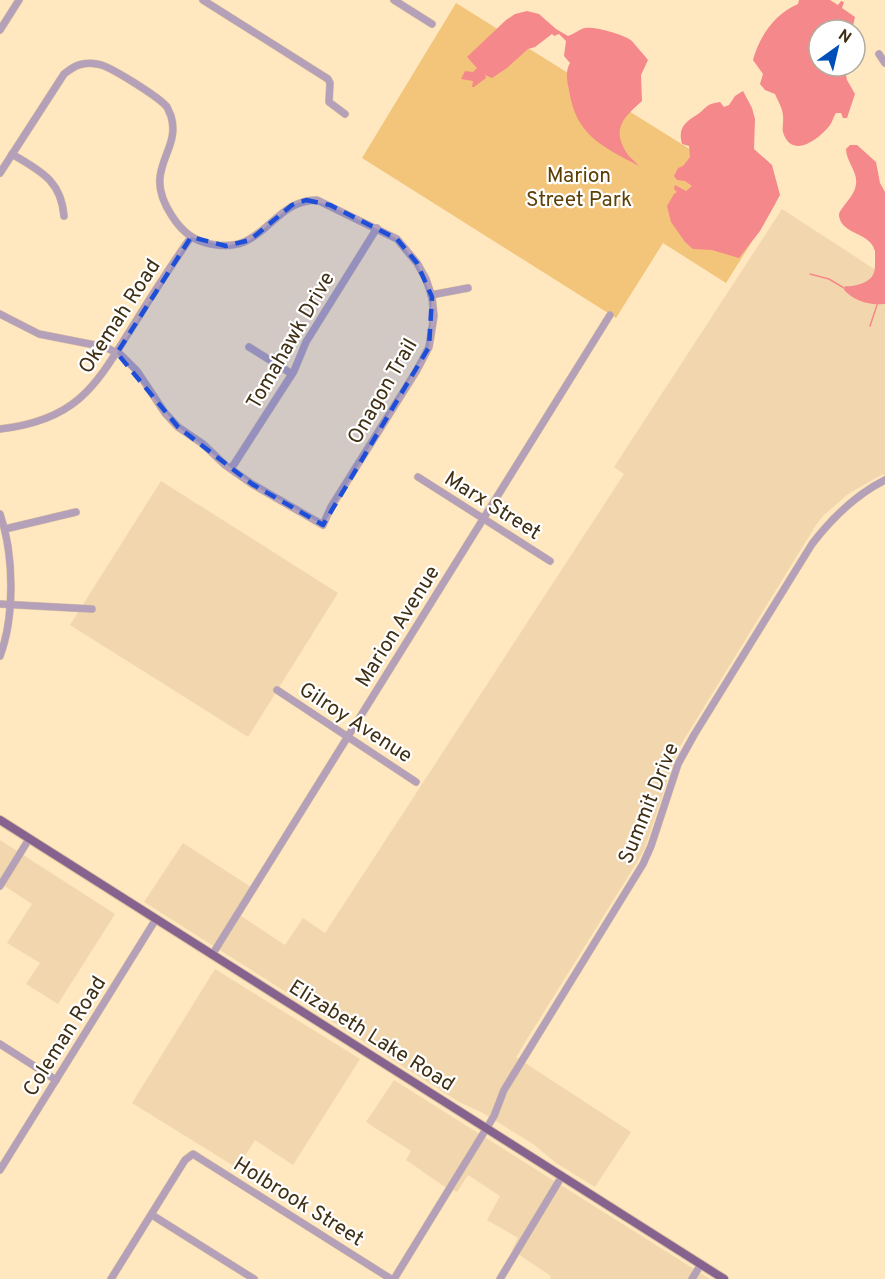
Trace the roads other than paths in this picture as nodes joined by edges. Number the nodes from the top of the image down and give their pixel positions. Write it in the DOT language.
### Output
graph roads {
  1 [pos="19,0"];
  2 [pos="203,0"];
  3 [pos="394,0"];
  4 [pos="432,24"];
  5 [pos="0,30"];
  6 [pos="879,54"];
  7 [pos="885,63"];
  8 [pos="345,114"];
  9 [pos="12,154"];
  10 [pos="0,173"];
  11 [pos="64,216"];
  12 [pos="377,228"];
  13 [pos="191,237"];
  14 [pos="468,288"];
  15 [pos="431,295"];
  16 [pos="0,314"];
  17 [pos="610,315"];
  18 [pos="249,347"];
  19 [pos="117,353"];
  20 [pos="292,374"];
  21 [pos="0,429"];
  22 [pos="231,470"];
  23 [pos="418,477"];
  24 [pos="884,483"];
  25 [pos="76,512"];
  26 [pos="0,514"];
  27 [pos="484,518"];
  28 [pos="5,529"];
  29 [pos="550,561"];
  30 [pos="0,604"];
  31 [pos="9,605"];
  32 [pos="92,609"];
  33 [pos="0,656"];
  34 [pos="277,690"];
  35 [pos="347,737"];
  36 [pos="417,782"];
  37 [pos="0,820"];
  38 [pos="29,839"];
  39 [pos="0,886"];
  40 [pos="156,920"];
  41 [pos="212,955"];
  42 [pos="0,1044"];
  43 [pos="56,1080"];
  44 [pos="486,1128"];
  45 [pos="0,1170"];
  46 [pos="562,1176"];
  47 [pos="152,1215"];
  48 [pos="701,1264"];
  49 [pos="111,1279"];
  50 [pos="254,1279"];
  51 [pos="392,1279"];
  52 [pos="500,1279"];
  53 [pos="692,1279"];
  54 [pos="724,1279"];
  1 -- 5 [label="street"];
  2 -- 8 [label="street"];
  3 -- 4 [label="street"];
  6 -- 7 [label="street"];
  9 -- 10 [label="street"];
  9 -- 11 [label="street"];
  9 -- 13 [label="street"];
  12 -- 13 [label="street, Onagon Trail"];
  12 -- 15 [label="street, Onagon Trail"];
  12 -- 20 [label="street, Tomahawk Drive"];
  13 -- 19 [label="street, Okemah Road"];
  14 -- 15 [label="street"];
  15 -- 22 [label="street, Onagon Trail"];
  16 -- 19 [label="street"];
  17 -- 27 [label="street, Marion Avenue"];
  18 -- 20 [label="street"];
  19 -- 21 [label="street, Okemah Road"];
  19 -- 22 [label="street"];
  20 -- 22 [label="street, Tomahawk Drive"];
  23 -- 27 [label="street, Marx Street"];
  24 -- 44 [label="street, Summit Drive"];
  25 -- 28 [label="street"];
  26 -- 28 [label="street"];
  27 -- 29 [label="street, Marx Street"];
  27 -- 35 [label="street, Marion Avenue"];
  28 -- 31 [label="street"];
  30 -- 31 [label="street"];
  31 -- 32 [label="street"];
  31 -- 33 [label="street"];
  34 -- 35 [label="street, Gilroy Avenue"];
  35 -- 36 [label="street, Gilroy Avenue"];
  35 -- 41 [label="street, Marion Avenue"];
  37 -- 38 [label="main road, Elizabeth Lake Road"];
  38 -- 39 [label="street"];
  38 -- 40 [label="main road, Elizabeth Lake Road"];
  40 -- 41 [label="main road, Elizabeth Lake Road"];
  40 -- 43 [label="street, Coleman Road"];
  41 -- 44 [label="main road, Elizabeth Lake Road"];
  42 -- 43 [label="street"];
  43 -- 45 [label="street, Coleman Road"];
  44 -- 46 [label="main road, Elizabeth Lake Road"];
  44 -- 51 [label="street, Summit Drive"];
  46 -- 48 [label="main road, Elizabeth Lake Road"];
  46 -- 52 [label="street"];
  47 -- 49 [label="street"];
  47 -- 50 [label="street"];
  47 -- 51 [label="street, Holbrook Street"];
  48 -- 53 [label="street"];
  48 -- 54 [label="main road, Elizabeth Lake Road"];
}
